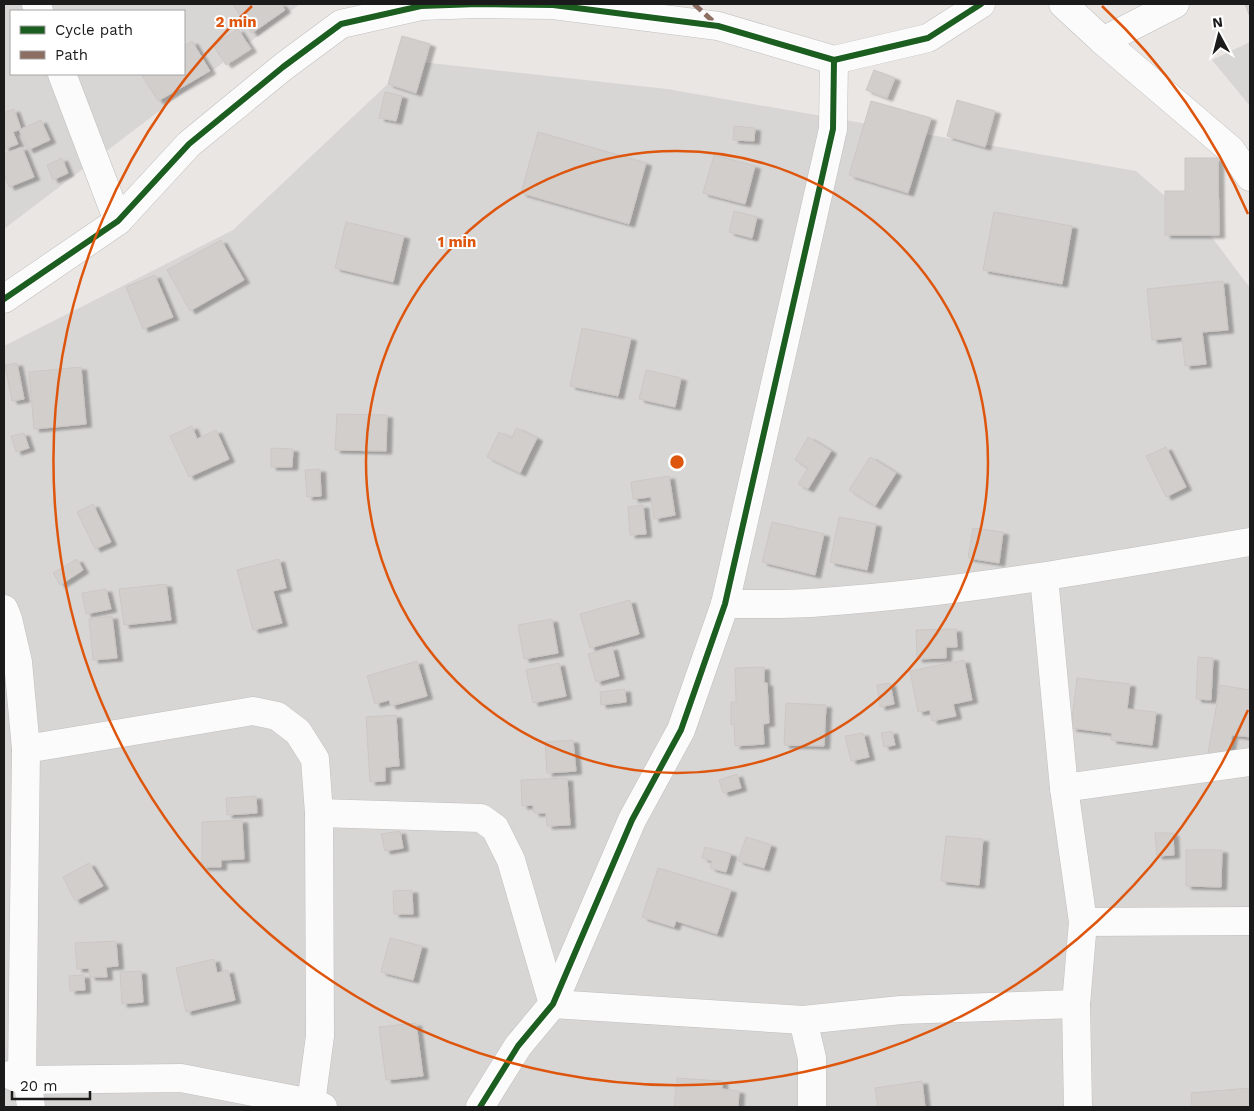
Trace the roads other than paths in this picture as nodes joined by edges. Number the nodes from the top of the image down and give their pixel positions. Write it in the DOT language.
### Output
graph roads {
  1 [pos="478,4"];
  2 [pos="981,4"];
  3 [pos="1063,4"];
  4 [pos="1174,4"];
  5 [pos="1103,41"];
  6 [pos="834,60"];
  7 [pos="62,75"];
  8 [pos="1250,177"];
  9 [pos="118,221"];
  10 [pos="4,299"];
  11 [pos="1250,542"];
  12 [pos="1044,577"];
  13 [pos="725,604"];
  14 [pos="4,609"];
  15 [pos="12,691"];
  16 [pos="26,749"];
  17 [pos="1250,762"];
  18 [pos="1064,788"];
  19 [pos="320,813"];
  20 [pos="1250,920"];
  21 [pos="1083,922"];
  22 [pos="553,1004"];
  23 [pos="1076,1004"];
  24 [pos="803,1020"];
  25 [pos="13,1077"];
  26 [pos="316,1106"];
  27 [pos="31,1107"];
  28 [pos="480,1107"];
  29 [pos="812,1107"];
  30 [pos="1078,1107"];
  1 -- 6 [label="street"];
  1 -- 9 [label="street"];
  2 -- 6 [label="street"];
  3 -- 5 [label="street"];
  4 -- 5 [label="street"];
  5 -- 8 [label="street"];
  6 -- 13 [label="street"];
  7 -- 9 [label="street"];
  9 -- 10 [label="street"];
  11 -- 12 [label="street"];
  12 -- 13 [label="street"];
  12 -- 18 [label="street"];
  13 -- 22 [label="street"];
  14 -- 15 [label="street"];
  15 -- 16 [label="street"];
  16 -- 19 [label="street"];
  16 -- 25 [label="street"];
  17 -- 18 [label="street"];
  18 -- 21 [label="street"];
  19 -- 22 [label="street"];
  19 -- 26 [label="street"];
  20 -- 21 [label="street"];
  21 -- 23 [label="street"];
  22 -- 24 [label="street"];
  22 -- 28 [label="street"];
  23 -- 24 [label="street"];
  23 -- 30 [label="street"];
  24 -- 29 [label="street"];
  25 -- 26 [label="street"];
  25 -- 27 [label="street"];
}
